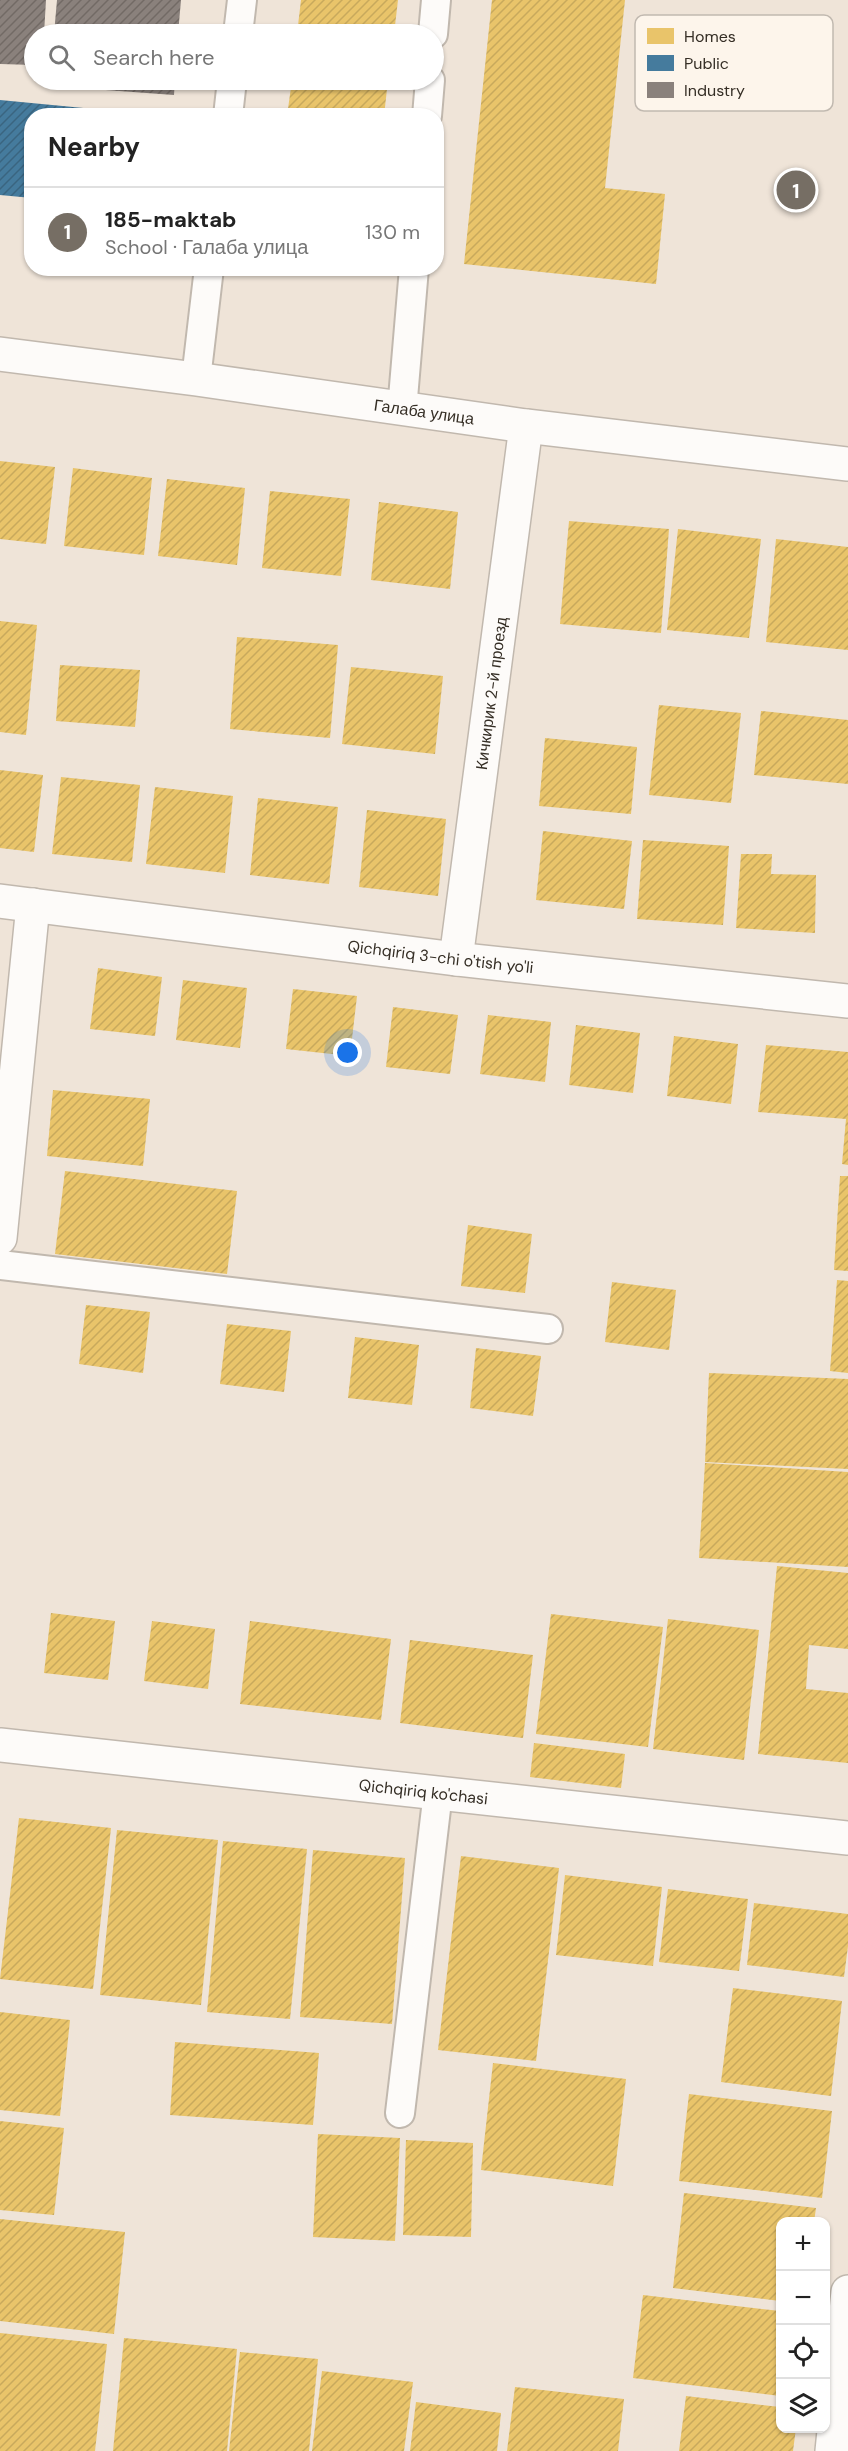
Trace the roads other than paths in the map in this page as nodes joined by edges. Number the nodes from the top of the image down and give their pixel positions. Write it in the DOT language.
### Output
graph roads {
  1 [pos="242,0"];
  2 [pos="436,0"];
  3 [pos="239,24"];
  4 [pos="435,24"];
  5 [pos="231,90"];
  6 [pos="429,90"];
  7 [pos="229,108"];
  8 [pos="428,108"];
  9 [pos="208,276"];
  10 [pos="413,276"];
  11 [pos="0,354"];
  12 [pos="196,379"];
  13 [pos="402,410"];
  14 [pos="526,426"];
  15 [pos="848,464"];
  16 [pos="0,901"];
  17 [pos="33,905"];
  18 [pos="456,959"];
  19 [pos="848,1001"];
  20 [pos="0,1238"];
  21 [pos="0,1265"];
  22 [pos="548,1329"];
  23 [pos="0,1745"];
  24 [pos="438,1792"];
  25 [pos="848,1838"];
  26 [pos="400,2113"];
  27 [pos="848,2292"];
  28 [pos="832,2451"];
  1 -- 3 [label="lane"];
  2 -- 4 [label="lane"];
  5 -- 7 [label="lane"];
  6 -- 8 [label="lane"];
  9 -- 12 [label="lane"];
  10 -- 13 [label="lane"];
  11 -- 12 [label="street, Галаба улица"];
  12 -- 13 [label="street, Галаба улица"];
  13 -- 14 [label="street, Галаба улица"];
  14 -- 15 [label="street, Галаба улица"];
  14 -- 18 [label="street, Кичкирик 2-й проезд"];
  16 -- 17 [label="street, Qichqiriq 3-chi o'tish yo'li"];
  17 -- 18 [label="street, Qichqiriq 3-chi o'tish yo'li"];
  17 -- 20 [label="street"];
  18 -- 19 [label="street, Qichqiriq 3-chi o'tish yo'li"];
  21 -- 22 [label="lane"];
  23 -- 24 [label="street, Qichqiriq ko'chasi"];
  24 -- 25 [label="street, Qichqiriq ko'chasi"];
  24 -- 26 [label="lane"];
  27 -- 28 [label="street"];
}
